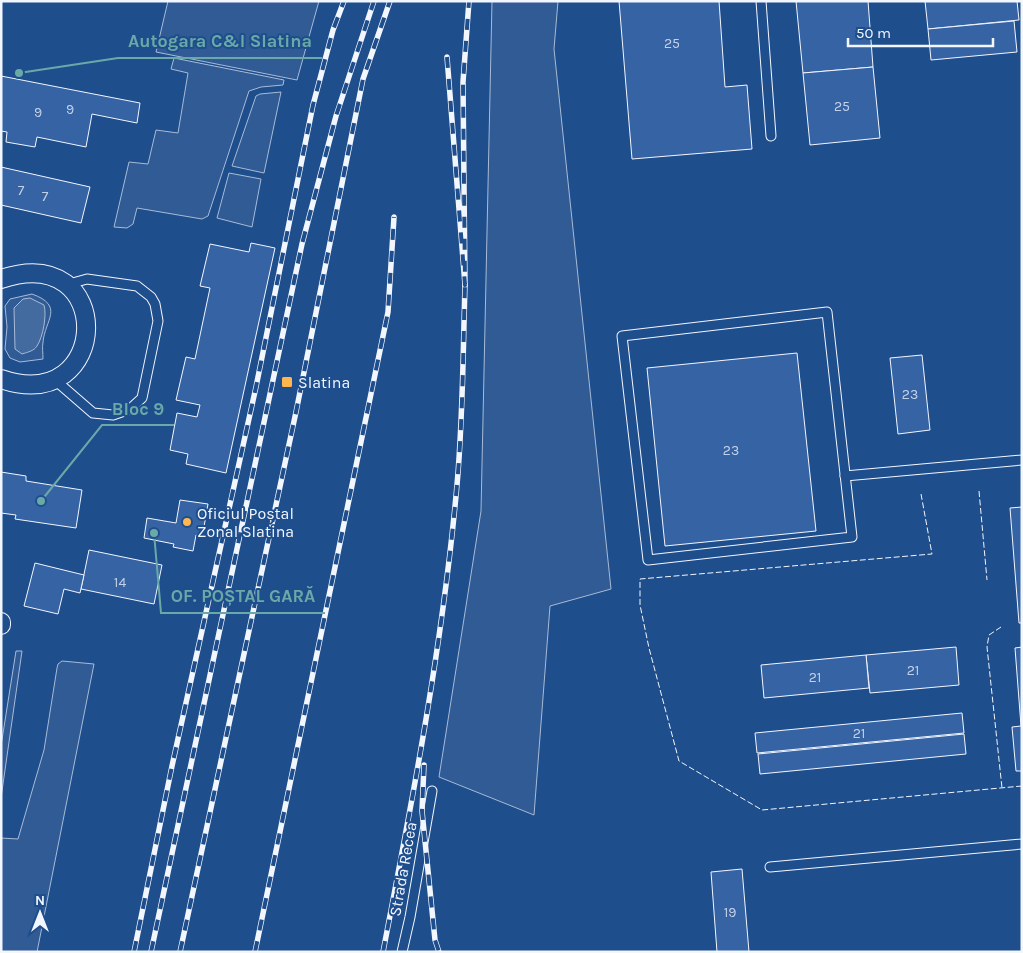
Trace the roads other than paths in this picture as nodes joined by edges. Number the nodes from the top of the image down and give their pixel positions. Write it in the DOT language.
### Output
graph roads {
  1 [pos="761,1"];
  2 [pos="771,136"];
  3 [pos="1,279"];
  4 [pos="69,284"];
  5 [pos="1,379"];
  6 [pos="55,380"];
  7 [pos="1022,460"];
  8 [pos="845,476"];
  9 [pos="432,791"];
  10 [pos="1022,844"];
  11 [pos="770,867"];
  12 [pos="402,952"];
  1 -- 2 [label="lane"];
  3 -- 4 [label="street"];
  4 -- 6 [label="street"];
  4 -- 6 [label="lane"];
  5 -- 6 [label="street"];
  7 -- 8 [label="lane"];
  8 -- 8 [label="lane"];
  9 -- 12 [label="lane, Strada Recea"];
  10 -- 11 [label="lane"];
}
